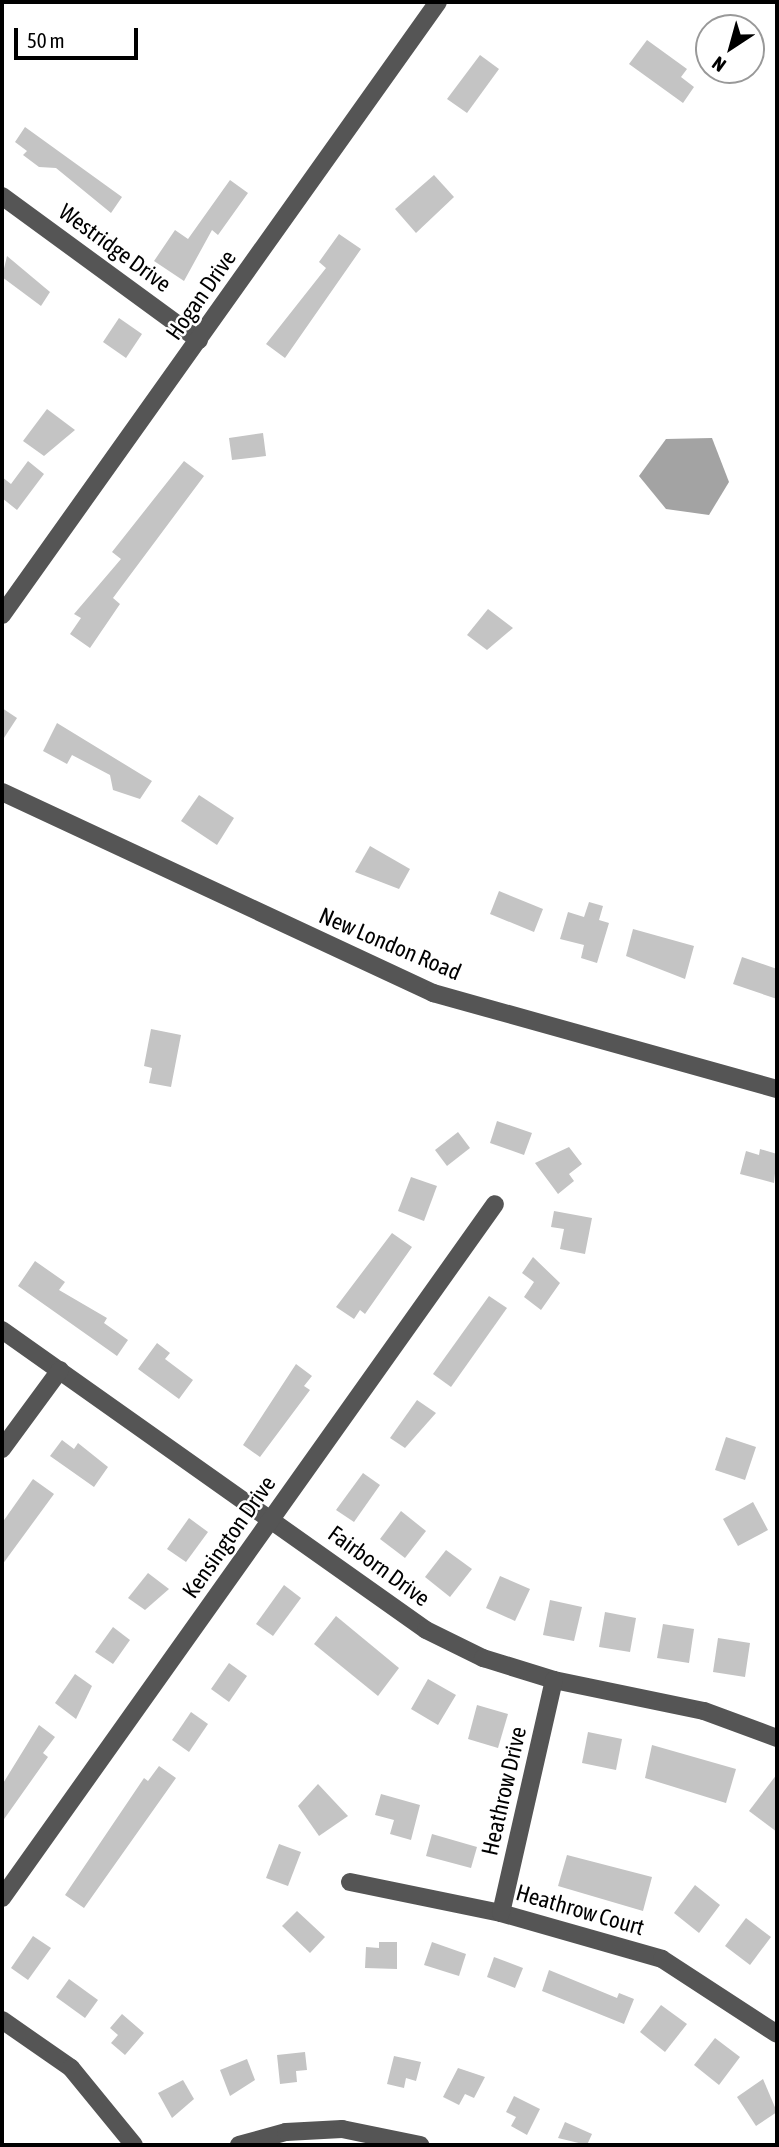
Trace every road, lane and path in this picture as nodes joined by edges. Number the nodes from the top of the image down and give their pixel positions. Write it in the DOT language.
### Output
graph roads {
  1 [pos="438,2"];
  2 [pos="2,196"];
  3 [pos="199,340"];
  4 [pos="2,615"];
  5 [pos="2,792"];
  6 [pos="777,1089"];
  7 [pos="495,1204"];
  8 [pos="2,1330"];
  9 [pos="60,1370"];
  10 [pos="2,1450"];
  11 [pos="271,1519"];
  12 [pos="554,1681"];
  13 [pos="777,1738"];
  14 [pos="350,1882"];
  15 [pos="2,1898"];
  16 [pos="501,1913"];
  17 [pos="2,2020"];
  18 [pos="777,2034"];
  19 [pos="134,2145"];
  20 [pos="239,2145"];
  21 [pos="420,2145"];
  1 -- 3 [label="street, Hogan Drive"];
  2 -- 3 [label="street, Westridge Drive"];
  3 -- 4 [label="street, Hogan Drive"];
  5 -- 6 [label="street, New London Road"];
  7 -- 11 [label="street, Kensington Drive"];
  8 -- 9 [label="street, Fairborn Drive"];
  9 -- 10 [label="street"];
  9 -- 11 [label="street, Fairborn Drive"];
  11 -- 12 [label="street, Fairborn Drive"];
  11 -- 15 [label="street, Kensington Drive"];
  12 -- 13 [label="street, Fairborn Drive"];
  12 -- 16 [label="street, Heathrow Drive"];
  14 -- 16 [label="street, Heathrow Court"];
  16 -- 18 [label="street, Heathrow Court"];
  17 -- 19 [label="street"];
  20 -- 21 [label="street"];
}
